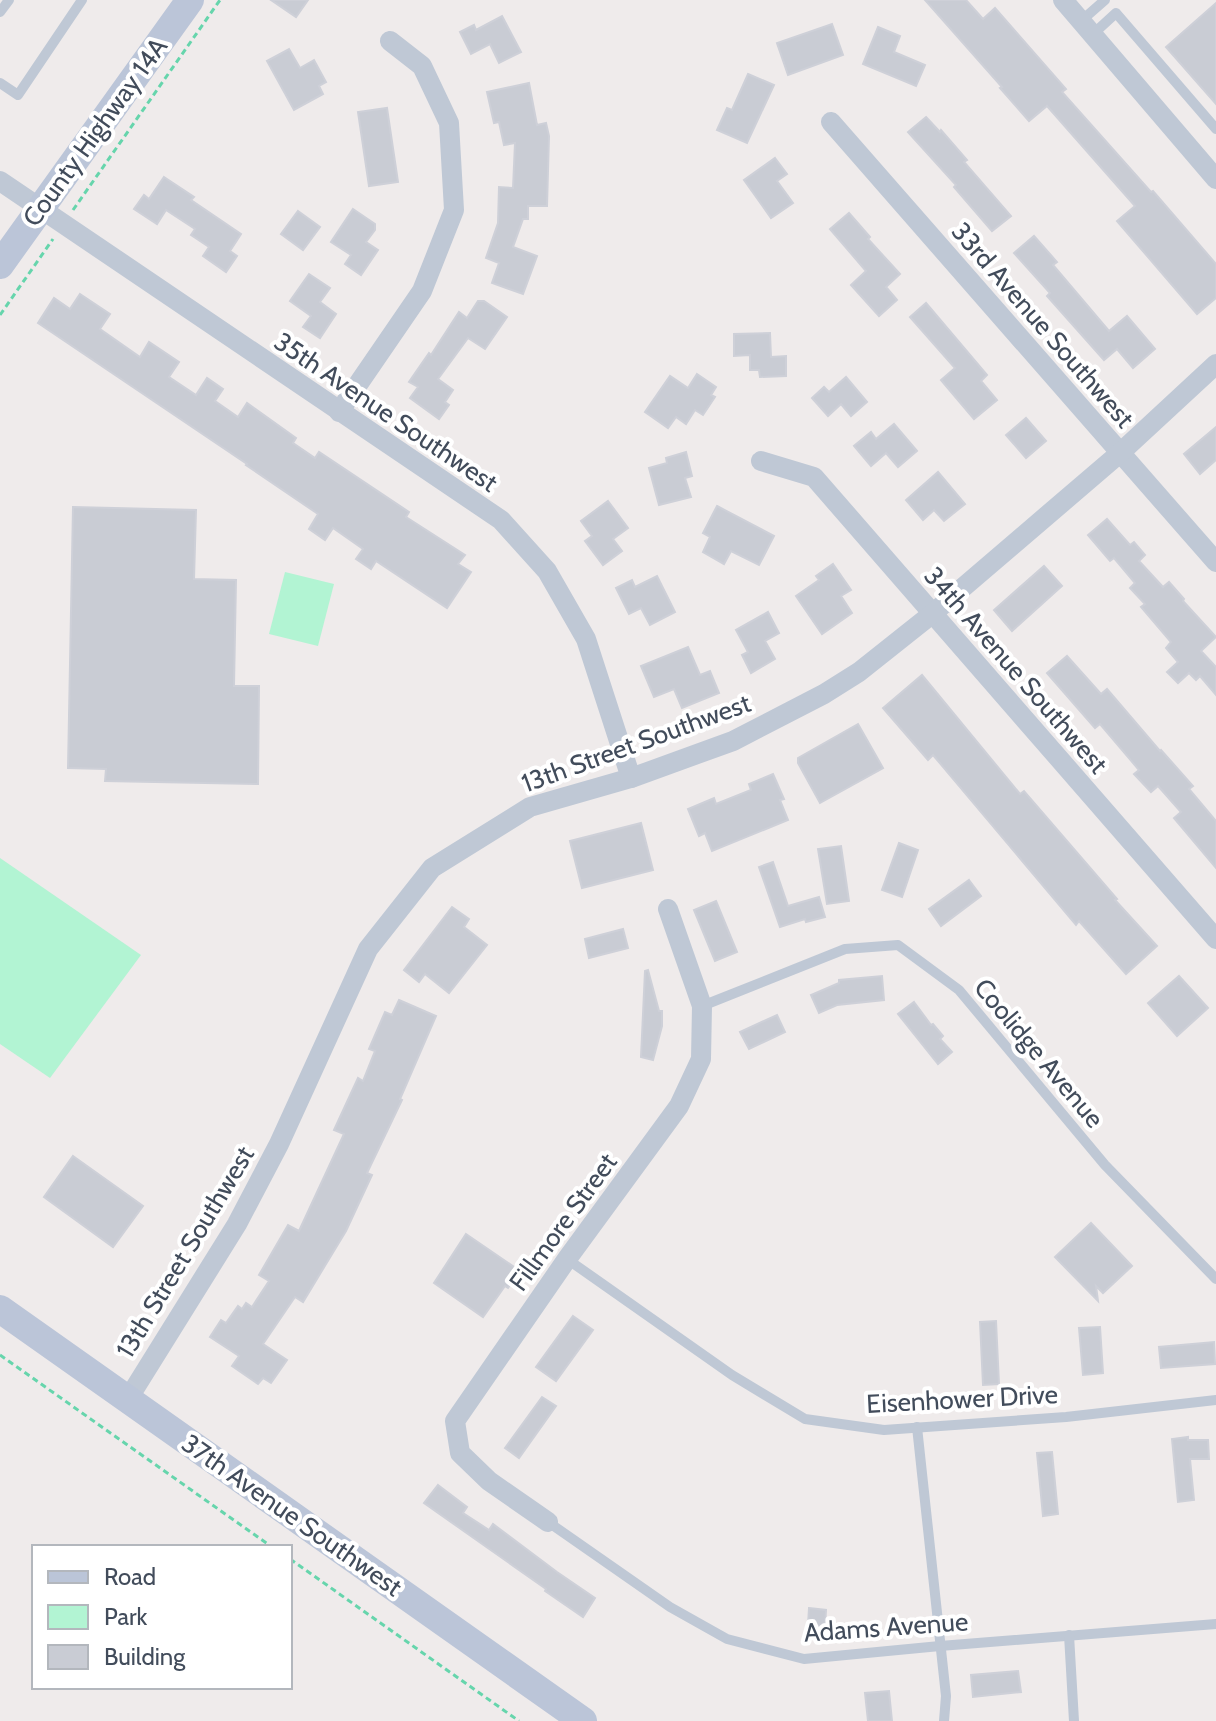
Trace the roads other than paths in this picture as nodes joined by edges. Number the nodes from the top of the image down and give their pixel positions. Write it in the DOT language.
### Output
graph roads {
  1 [pos="9,0"];
  2 [pos="82,0"];
  3 [pos="190,0"];
  4 [pos="1063,0"];
  5 [pos="1105,0"];
  6 [pos="0,12"];
  7 [pos="1087,28"];
  8 [pos="390,41"];
  9 [pos="0,83"];
  10 [pos="831,122"];
  11 [pos="1216,129"];
  12 [pos="1216,179"];
  13 [pos="0,181"];
  14 [pos="39,208"];
  15 [pos="0,265"];
  16 [pos="1216,364"];
  17 [pos="339,412"];
  18 [pos="1120,453"];
  19 [pos="761,461"];
  20 [pos="1216,562"];
  21 [pos="932,614"];
  22 [pos="631,778"];
  23 [pos="668,909"];
  24 [pos="1216,939"];
  25 [pos="702,1006"];
  26 [pos="567,1259"];
  27 [pos="1216,1279"];
  28 [pos="0,1309"];
  29 [pos="128,1399"];
  30 [pos="1216,1400"];
  31 [pos="917,1427"];
  32 [pos="548,1522"];
  33 [pos="1216,1624"];
  34 [pos="1069,1635"];
  35 [pos="940,1646"];
  36 [pos="583,1721"];
  37 [pos="944,1721"];
  38 [pos="1074,1721"];
  1 -- 6 [label="lane"];
  2 -- 9 [label="lane"];
  3 -- 14 [label="main road, County Highway 14A"];
  4 -- 7 [label="street"];
  5 -- 7 [label="lane"];
  7 -- 11 [label="lane"];
  7 -- 12 [label="street"];
  8 -- 17 [label="street"];
  10 -- 18 [label="street, 33rd Avenue Southwest"];
  13 -- 14 [label="street, 35th Avenue Southwest"];
  14 -- 15 [label="main road, County Highway 14A"];
  14 -- 17 [label="street, 35th Avenue Southwest"];
  16 -- 18 [label="street, 13th Street Southwest"];
  17 -- 22 [label="street, 35th Avenue Southwest"];
  18 -- 20 [label="street, 33rd Avenue Southwest"];
  18 -- 21 [label="street, 13th Street Southwest"];
  19 -- 21 [label="street, 34th Avenue Southwest"];
  21 -- 22 [label="street, 13th Street Southwest"];
  21 -- 24 [label="street, 34th Avenue Southwest"];
  22 -- 29 [label="street, 13th Street Southwest"];
  23 -- 25 [label="street, Fillmore Street"];
  25 -- 26 [label="street, Fillmore Street"];
  25 -- 27 [label="lane, Coolidge Avenue"];
  26 -- 31 [label="lane, Eisenhower Drive"];
  26 -- 32 [label="street, Fillmore Street"];
  28 -- 29 [label="main road, 37th Avenue Southwest"];
  29 -- 36 [label="main road, 37th Avenue Southwest"];
  30 -- 31 [label="lane, Eisenhower Drive"];
  31 -- 35 [label="lane"];
  32 -- 35 [label="lane, Adams Avenue"];
  33 -- 34 [label="lane, Adams Avenue"];
  34 -- 35 [label="lane, Adams Avenue"];
  34 -- 38 [label="lane"];
  35 -- 37 [label="lane"];
}
